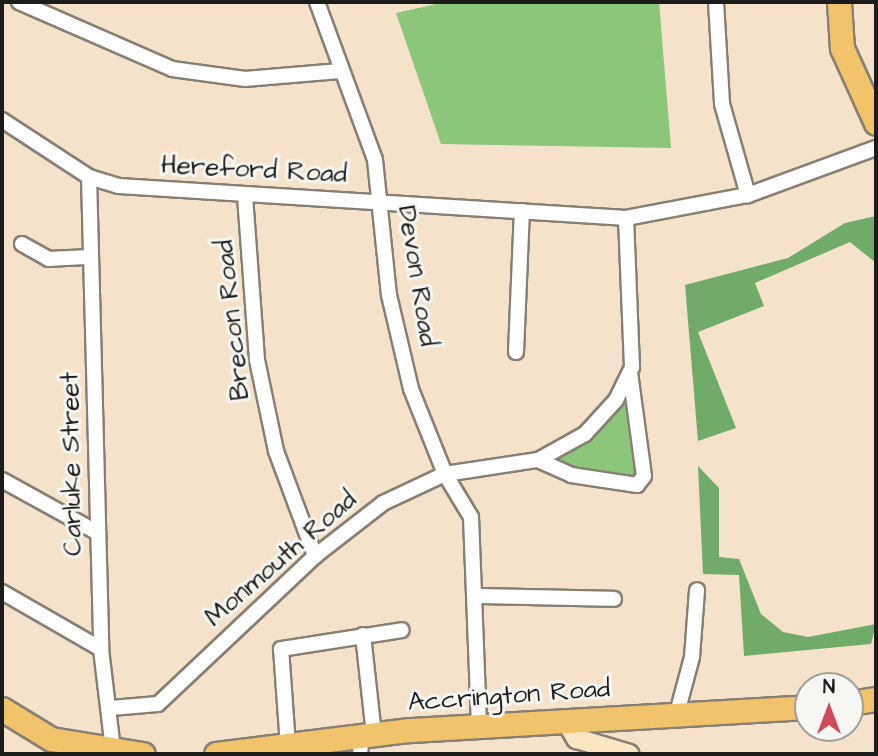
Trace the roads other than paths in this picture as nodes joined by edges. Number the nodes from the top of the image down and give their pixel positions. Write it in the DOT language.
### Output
graph roads {
  1 [pos="25,2"];
  2 [pos="317,2"];
  3 [pos="716,2"];
  4 [pos="839,2"];
  5 [pos="340,71"];
  6 [pos="2,122"];
  7 [pos="876,123"];
  8 [pos="876,148"];
  9 [pos="89,177"];
  10 [pos="748,195"];
  11 [pos="245,196"];
  12 [pos="380,201"];
  13 [pos="522,211"];
  14 [pos="626,218"];
  15 [pos="22,244"];
  16 [pos="89,257"];
  17 [pos="516,352"];
  18 [pos="630,372"];
  19 [pos="538,460"];
  20 [pos="445,474"];
  21 [pos="2,480"];
  22 [pos="98,533"];
  23 [pos="315,556"];
  24 [pos="697,590"];
  25 [pos="2,592"];
  26 [pos="475,596"];
  27 [pos="614,600"];
  28 [pos="402,630"];
  29 [pos="363,635"];
  30 [pos="101,649"];
  31 [pos="111,708"];
  32 [pos="794,708"];
  33 [pos="2,709"];
  34 [pos="677,713"];
  35 [pos="566,721"];
  36 [pos="479,726"];
  37 [pos="365,741"];
  38 [pos="288,746"];
  39 [pos="113,749"];
  40 [pos="143,754"];
  41 [pos="216,754"];
  42 [pos="629,754"];
  1 -- 5 [label="street"];
  2 -- 5 [label="street, Devon Road"];
  3 -- 10 [label="street"];
  4 -- 7 [label="main road"];
  5 -- 12 [label="street, Devon Road"];
  6 -- 9 [label="street, Hereford Road"];
  8 -- 10 [label="street, Hereford Road"];
  9 -- 11 [label="street, Hereford Road"];
  9 -- 16 [label="street, Carluke Street"];
  10 -- 14 [label="street, Hereford Road"];
  11 -- 12 [label="street, Hereford Road"];
  11 -- 23 [label="street, Brecon Road"];
  12 -- 13 [label="street, Hereford Road"];
  12 -- 20 [label="street, Devon Road"];
  13 -- 14 [label="street, Hereford Road"];
  13 -- 17 [label="street"];
  14 -- 18 [label="street, Monmouth Road"];
  15 -- 16 [label="street"];
  16 -- 22 [label="street, Carluke Street"];
  18 -- 19 [label="street, Monmouth Road"];
  18 -- 19 [label="street, Monmouth Road"];
  19 -- 20 [label="street, Monmouth Road"];
  20 -- 23 [label="street, Monmouth Road"];
  20 -- 26 [label="street, Devon Road"];
  21 -- 22 [label="street"];
  22 -- 30 [label="street, Carluke Street"];
  23 -- 31 [label="street, Monmouth Road"];
  24 -- 34 [label="street"];
  25 -- 30 [label="street"];
  26 -- 27 [label="street"];
  26 -- 36 [label="street, Devon Road"];
  28 -- 29 [label="street"];
  29 -- 37 [label="street"];
  29 -- 38 [label="street"];
  30 -- 31 [label="street, Carluke Street"];
  31 -- 39 [label="street, Carluke Street"];
  32 -- 34 [label="main road, Accrington Road"];
  33 -- 39 [label="main road"];
  34 -- 35 [label="main road, Accrington Road"];
  35 -- 36 [label="main road, Accrington Road"];
  35 -- 42 [label="main road"];
  36 -- 37 [label="main road, Accrington Road"];
  37 -- 38 [label="main road, Accrington Road"];
  38 -- 41 [label="main road, Accrington Road"];
  39 -- 40 [label="main road"];
}
